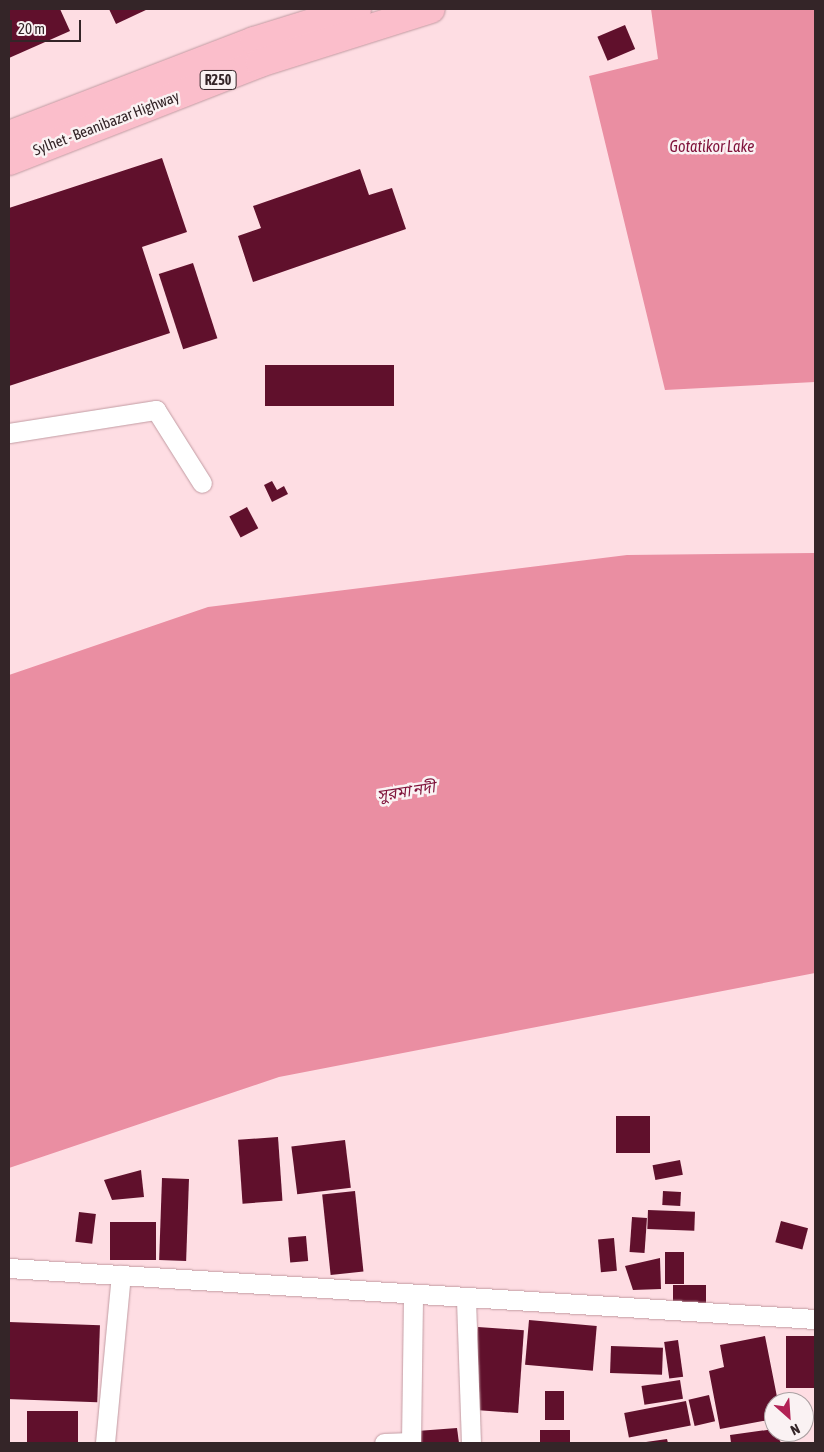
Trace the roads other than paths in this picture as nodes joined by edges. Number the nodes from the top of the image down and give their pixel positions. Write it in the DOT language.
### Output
graph roads {
  1 [pos="357,9"];
  2 [pos="431,9"];
  3 [pos="257,52"];
  4 [pos="9,135"];
  5 [pos="9,161"];
  6 [pos="9,433"];
  7 [pos="202,483"];
  8 [pos="9,1268"];
  9 [pos="121,1275"];
  10 [pos="413,1296"];
  11 [pos="466,1300"];
  12 [pos="815,1320"];
  13 [pos="105,1443"];
  14 [pos="384,1443"];
  15 [pos="471,1443"];
  1 -- 3 [label="main road, Sylhet - Beanibazar Highway / R250"];
  2 -- 3 [label="main road, Sylhet - Beanibazar Highway / R250"];
  3 -- 4 [label="main road, Sylhet - Beanibazar Highway / R250"];
  3 -- 5 [label="main road, Sylhet - Beanibazar Highway / R250"];
  6 -- 7 [label="street"];
  8 -- 9 [label="street"];
  9 -- 10 [label="street"];
  9 -- 13 [label="street"];
  10 -- 11 [label="street"];
  10 -- 14 [label="street"];
  11 -- 12 [label="street"];
  11 -- 15 [label="street"];
}
